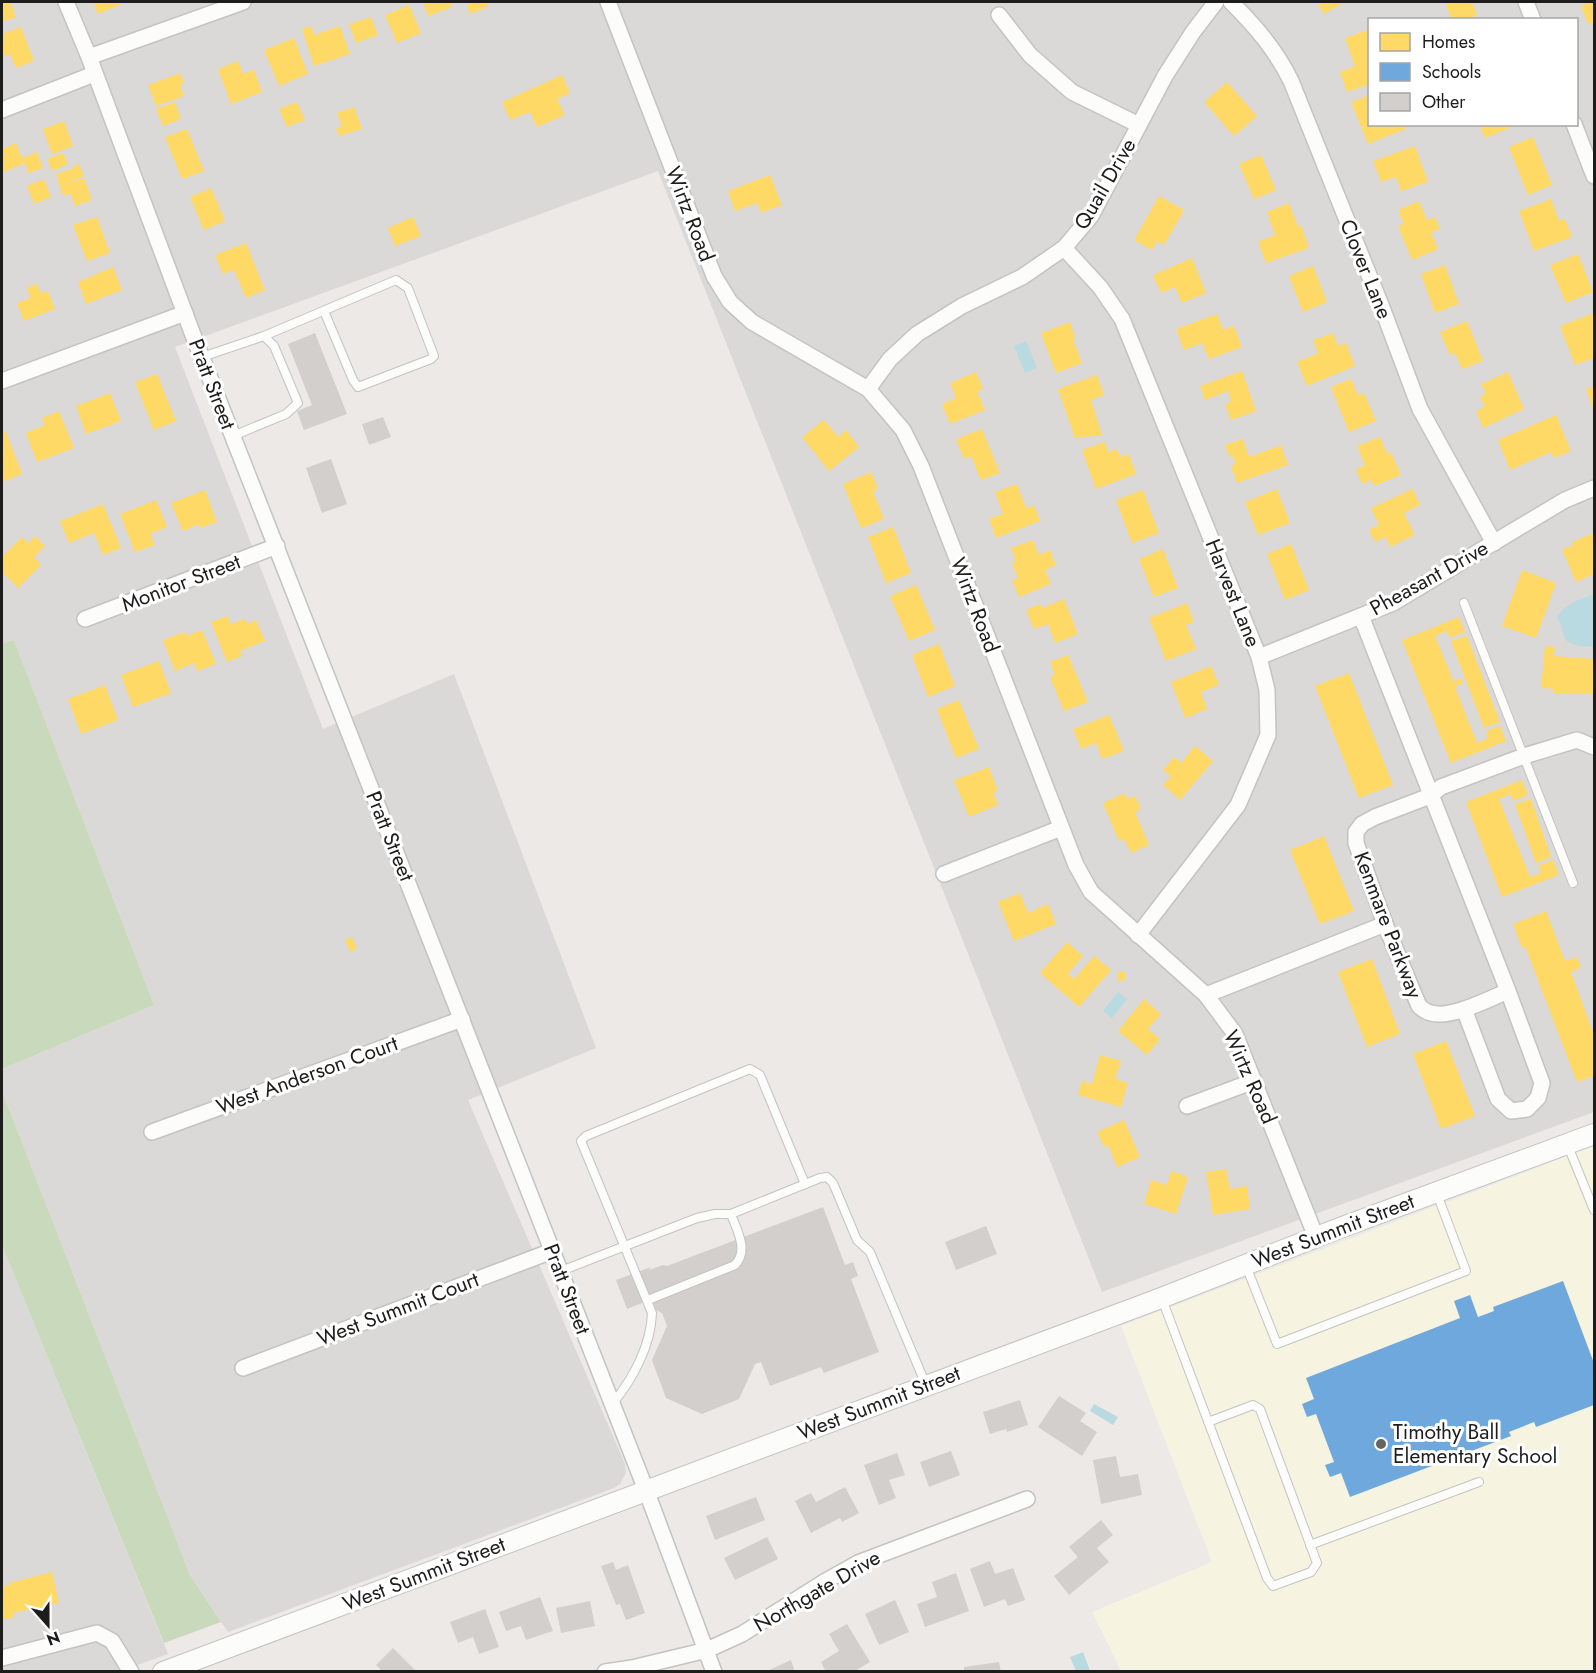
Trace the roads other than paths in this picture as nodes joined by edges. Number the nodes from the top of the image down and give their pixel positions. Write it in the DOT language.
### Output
graph roads {
  1 [pos="66,2"];
  2 [pos="243,2"];
  3 [pos="608,2"];
  4 [pos="1216,2"];
  5 [pos="1231,2"];
  6 [pos="1526,2"];
  7 [pos="999,15"];
  8 [pos="1532,18"];
  9 [pos="89,57"];
  10 [pos="94,74"];
  11 [pos="2,110"];
  12 [pos="1139,125"];
  13 [pos="1575,126"];
  14 [pos="1594,176"];
  15 [pos="1064,248"];
  16 [pos="324,310"];
  17 [pos="185,313"];
  18 [pos="264,336"];
  19 [pos="202,357"];
  20 [pos="2,381"];
  21 [pos="868,389"];
  22 [pos="233,436"];
  23 [pos="1594,488"];
  24 [pos="1494,543"];
  25 [pos="278,546"];
  26 [pos="1464,603"];
  27 [pos="1361,616"];
  28 [pos="85,619"];
  29 [pos="1259,657"];
  30 [pos="1594,747"];
  31 [pos="1524,756"];
  32 [pos="1430,796"];
  33 [pos="1061,828"];
  34 [pos="944,874"];
  35 [pos="1573,883"];
  36 [pos="1385,924"];
  37 [pos="1138,935"];
  38 [pos="1508,991"];
  39 [pos="1206,995"];
  40 [pos="1464,1009"];
  41 [pos="462,1019"];
  42 [pos="1254,1081"];
  43 [pos="1187,1106"];
  44 [pos="152,1132"];
  45 [pos="1594,1134"];
  46 [pos="1568,1144"];
  47 [pos="805,1184"];
  48 [pos="1437,1193"];
  49 [pos="1592,1194"];
  50 [pos="1594,1210"];
  51 [pos="731,1214"];
  52 [pos="1316,1237"];
  53 [pos="625,1245"];
  54 [pos="552,1251"];
  55 [pos="1245,1264"];
  56 [pos="561,1271"];
  57 [pos="1161,1298"];
  58 [pos="648,1300"];
  59 [pos="243,1368"];
  60 [pos="926,1385"];
  61 [pos="612,1405"];
  62 [pos="1208,1422"];
  63 [pos="1479,1482"];
  64 [pos="646,1490"];
  65 [pos="1027,1499"];
  66 [pos="1310,1545"];
  67 [pos="706,1650"];
  68 [pos="2,1658"];
  69 [pos="131,1671"];
  70 [pos="163,1671"];
  71 [pos="604,1671"];
  72 [pos="714,1671"];
  1 -- 9 [label="street, Pratt Street"];
  2 -- 9 [label="street"];
  3 -- 21 [label="street, Wirtz Road"];
  4 -- 12 [label="street, Quail Drive"];
  5 -- 24 [label="street, Clover Lane"];
  6 -- 8 [label="street"];
  7 -- 12 [label="street"];
  9 -- 10 [label="street, Pratt Street"];
  10 -- 11 [label="street"];
  10 -- 17 [label="street, Pratt Street"];
  12 -- 15 [label="street, Quail Drive"];
  13 -- 14 [label="street"];
  15 -- 21 [label="street, Quail Drive"];
  15 -- 29 [label="street, Harvest Lane"];
  16 -- 16 [label="lane"];
  16 -- 18 [label="lane"];
  17 -- 19 [label="street, Pratt Street"];
  17 -- 20 [label="street"];
  18 -- 19 [label="lane"];
  18 -- 22 [label="lane"];
  19 -- 22 [label="street, Pratt Street"];
  21 -- 33 [label="street, Wirtz Road"];
  22 -- 25 [label="street, Pratt Street"];
  23 -- 24 [label="street, Pheasant Drive"];
  24 -- 27 [label="street, Pheasant Drive"];
  25 -- 28 [label="street, Monitor Street"];
  25 -- 41 [label="street, Pratt Street"];
  26 -- 31 [label="lane"];
  27 -- 29 [label="street, Pheasant Drive"];
  27 -- 32 [label="street"];
  29 -- 37 [label="street, Harvest Lane"];
  30 -- 31 [label="street"];
  31 -- 32 [label="street"];
  31 -- 35 [label="lane"];
  32 -- 36 [label="street, Kenmare Parkway"];
  32 -- 38 [label="street"];
  33 -- 34 [label="street"];
  33 -- 37 [label="street, Wirtz Road"];
  36 -- 39 [label="street"];
  36 -- 40 [label="street, Kenmare Parkway"];
  37 -- 39 [label="street, Wirtz Road"];
  38 -- 40 [label="street, Kenmare Parkway"];
  38 -- 40 [label="street"];
  39 -- 42 [label="street, Wirtz Road"];
  41 -- 44 [label="street, West Anderson Court"];
  41 -- 54 [label="street, Pratt Street"];
  42 -- 43 [label="street"];
  42 -- 52 [label="street, Wirtz Road"];
  45 -- 46 [label="street, West Summit Street"];
  46 -- 48 [label="street, West Summit Street"];
  46 -- 49 [label="lane"];
  47 -- 51 [label="lane"];
  47 -- 53 [label="lane"];
  47 -- 60 [label="lane"];
  48 -- 52 [label="street, West Summit Street"];
  48 -- 55 [label="lane"];
  49 -- 50 [label="lane"];
  51 -- 53 [label="lane"];
  51 -- 58 [label="lane"];
  52 -- 55 [label="street, West Summit Street"];
  53 -- 56 [label="lane"];
  53 -- 58 [label="lane"];
  54 -- 56 [label="street, Pratt Street"];
  54 -- 59 [label="street, West Summit Court"];
  55 -- 57 [label="street, West Summit Street"];
  56 -- 61 [label="street, Pratt Street"];
  57 -- 60 [label="street, West Summit Street"];
  57 -- 62 [label="lane"];
  58 -- 61 [label="lane"];
  60 -- 64 [label="street, West Summit Street"];
  61 -- 64 [label="street, Pratt Street"];
  62 -- 66 [label="lane"];
  62 -- 66 [label="lane"];
  63 -- 66 [label="lane"];
  64 -- 67 [label="street, Pratt Street"];
  64 -- 70 [label="street, West Summit Street"];
  65 -- 67 [label="street, Northgate Drive"];
  67 -- 71 [label="street, Northgate Drive"];
  67 -- 72 [label="street, Pratt Street"];
  68 -- 69 [label="street"];
}
